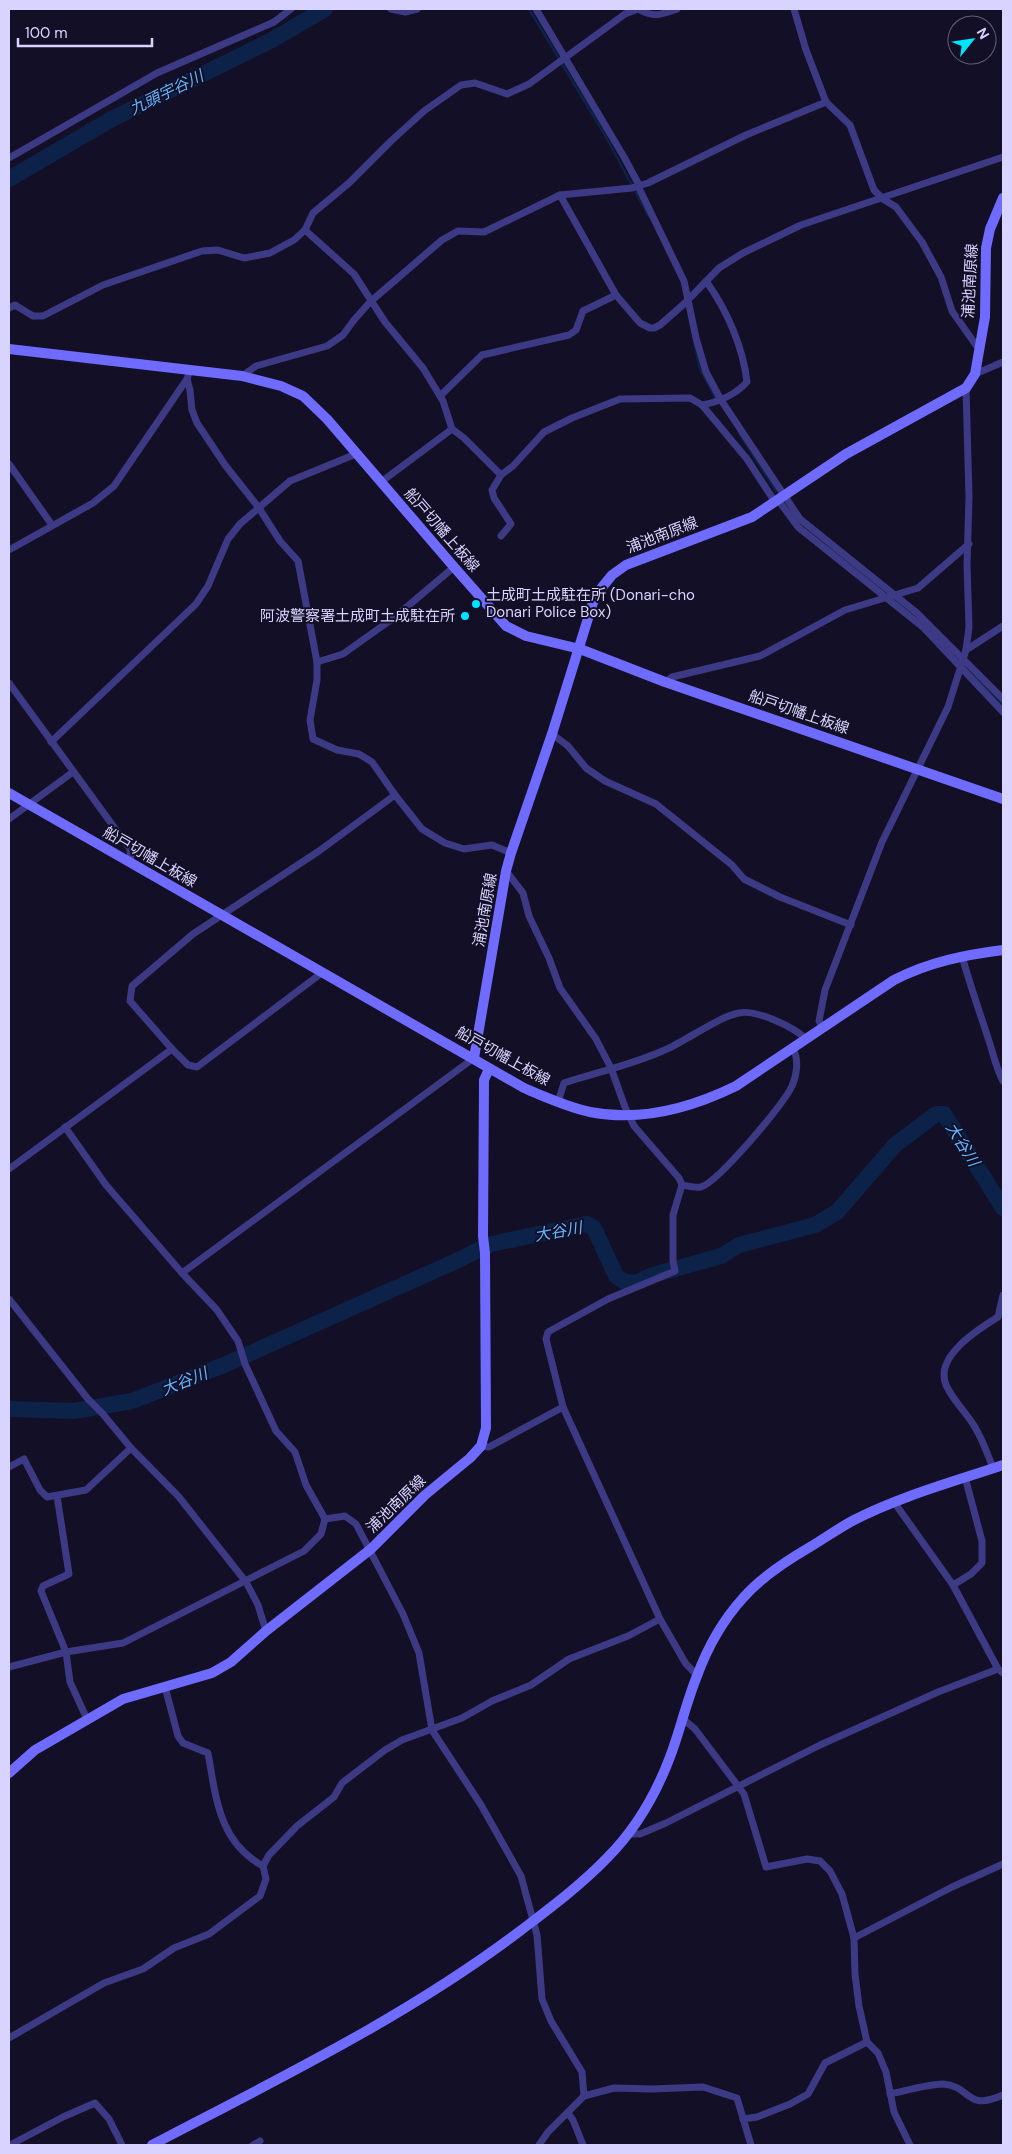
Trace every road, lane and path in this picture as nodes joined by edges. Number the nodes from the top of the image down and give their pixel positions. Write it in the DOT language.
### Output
graph roads {
  1 [pos="292,9"];
  2 [pos="392,9"];
  3 [pos="417,9"];
  4 [pos="536,9"];
  5 [pos="677,9"];
  6 [pos="794,9"];
  7 [pos="623,11"];
  8 [pos="563,61"];
  9 [pos="826,102"];
  10 [pos="9,158"];
  11 [pos="1003,158"];
  12 [pos="636,187"];
  13 [pos="560,194"];
  14 [pos="1003,198"];
  15 [pos="883,199"];
  16 [pos="305,230"];
  17 [pos="706,281"];
  18 [pos="616,295"];
  19 [pos="687,301"];
  20 [pos="370,302"];
  21 [pos="9,308"];
  22 [pos="978,348"];
  23 [pos="9,349"];
  24 [pos="1003,362"];
  25 [pos="189,374"];
  26 [pos="975,374"];
  27 [pos="242,376"];
  28 [pos="966,388"];
  29 [pos="440,396"];
  30 [pos="719,401"];
  31 [pos="702,405"];
  32 [pos="452,429"];
  33 [pos="356,454"];
  34 [pos="9,464"];
  35 [pos="501,475"];
  36 [pos="381,482"];
  37 [pos="780,499"];
  38 [pos="259,508"];
  39 [pos="52,525"];
  40 [pos="501,536"];
  41 [pos="969,544"];
  42 [pos="9,550"];
  43 [pos="454,568"];
  44 [pos="891,596"];
  45 [pos="1003,626"];
  46 [pos="580,649"];
  47 [pos="963,659"];
  48 [pos="317,662"];
  49 [pos="665,682"];
  50 [pos="9,683"];
  51 [pos="1003,699"];
  52 [pos="1003,712"];
  53 [pos="552,734"];
  54 [pos="51,742"];
  55 [pos="918,770"];
  56 [pos="73,772"];
  57 [pos="9,793"];
  58 [pos="395,795"];
  59 [pos="1003,798"];
  60 [pos="28,804"];
  61 [pos="9,818"];
  62 [pos="511,853"];
  63 [pos="132,863"];
  64 [pos="506,871"];
  65 [pos="220,914"];
  66 [pos="851,925"];
  67 [pos="1003,950"];
  68 [pos="962,956"];
  69 [pos="323,972"];
  70 [pos="823,1028"];
  71 [pos="806,1039"];
  72 [pos="793,1049"];
  73 [pos="172,1050"];
  74 [pos="474,1058"];
  75 [pos="611,1068"];
  76 [pos="490,1069"];
  77 [pos="1003,1082"];
  78 [pos="558,1102"];
  79 [pos="629,1115"];
  80 [pos="65,1127"];
  81 [pos="9,1169"];
  82 [pos="682,1185"];
  83 [pos="182,1273"];
  84 [pos="1003,1295"];
  85 [pos="9,1299"];
  86 [pos="563,1407"];
  87 [pos="481,1446"];
  88 [pos="131,1448"];
  89 [pos="1003,1465"];
  90 [pos="9,1467"];
  91 [pos="993,1468"];
  92 [pos="965,1477"];
  93 [pos="57,1496"];
  94 [pos="894,1502"];
  95 [pos="325,1519"];
  96 [pos="370,1549"];
  97 [pos="246,1582"];
  98 [pos="953,1585"];
  99 [pos="660,1619"];
  100 [pos="266,1631"];
  101 [pos="66,1652"];
  102 [pos="9,1667"];
  103 [pos="1001,1671"];
  104 [pos="697,1675"];
  105 [pos="165,1687"];
  106 [pos="87,1719"];
  107 [pos="682,1719"];
  108 [pos="432,1730"];
  109 [pos="9,1773"];
  110 [pos="739,1787"];
  111 [pos="629,1834"];
  112 [pos="1003,1864"];
  113 [pos="263,1866"];
  114 [pos="534,1920"];
  115 [pos="854,1938"];
  116 [pos="9,2038"];
  117 [pos="867,2042"];
  118 [pos="890,2094"];
  119 [pos="1003,2095"];
  120 [pos="584,2096"];
  121 [pos="568,2113"];
  122 [pos="743,2118"];
  123 [pos="260,2141"];
  124 [pos="10,2145"];
  125 [pos="122,2145"];
  126 [pos="152,2145"];
  127 [pos="253,2145"];
  128 [pos="540,2145"];
  129 [pos="583,2145"];
  130 [pos="751,2145"];
  131 [pos="910,2145"];
  1 -- 10 [label="street"];
  2 -- 3 [label="street"];
  4 -- 8 [label="street"];
  5 -- 7 [label="street"];
  6 -- 9 [label="street"];
  7 -- 8 [label="street"];
  8 -- 12 [label="street"];
  8 -- 16 [label="street"];
  9 -- 12 [label="street"];
  9 -- 15 [label="street"];
  11 -- 15 [label="street"];
  12 -- 13 [label="street"];
  12 -- 19 [label="street"];
  13 -- 18 [label="street"];
  13 -- 20 [label="street"];
  14 -- 22 [label="main road, 浦池南原線"];
  15 -- 17 [label="street"];
  15 -- 22 [label="street"];
  16 -- 20 [label="street"];
  16 -- 21 [label="street"];
  17 -- 19 [label="street"];
  17 -- 30 [label="street"];
  18 -- 19 [label="street"];
  18 -- 29 [label="street"];
  19 -- 30 [label="street"];
  20 -- 27 [label="street"];
  20 -- 29 [label="street"];
  22 -- 26 [label="main road, 浦池南原線"];
  23 -- 25 [label="main road, 船戸切幡上板線"];
  24 -- 26 [label="street"];
  25 -- 27 [label="main road, 船戸切幡上板線"];
  25 -- 38 [label="street"];
  25 -- 39 [label="street"];
  26 -- 28 [label="main road, 浦池南原線"];
  27 -- 33 [label="main road, 船戸切幡上板線"];
  28 -- 37 [label="main road, 浦池南原線"];
  28 -- 41 [label="street"];
  29 -- 32 [label="street"];
  30 -- 31 [label="street"];
  30 -- 37 [label="street"];
  31 -- 35 [label="street"];
  31 -- 37 [label="street"];
  32 -- 35 [label="street"];
  32 -- 36 [label="street"];
  33 -- 36 [label="main road, 船戸切幡上板線"];
  33 -- 38 [label="street"];
  34 -- 39 [label="street"];
  35 -- 40 [label="street"];
  36 -- 43 [label="main road, 船戸切幡上板線"];
  37 -- 44 [label="street"];
  37 -- 46 [label="main road, 浦池南原線"];
  38 -- 48 [label="street"];
  38 -- 54 [label="street"];
  39 -- 42 [label="street"];
  41 -- 44 [label="street"];
  41 -- 47 [label="street"];
  43 -- 46 [label="main road, 船戸切幡上板線"];
  43 -- 48 [label="street"];
  44 -- 47 [label="street"];
  44 -- 49 [label="street"];
  45 -- 47 [label="street"];
  46 -- 49 [label="main road, 船戸切幡上板線"];
  46 -- 53 [label="main road, 浦池南原線"];
  47 -- 51 [label="street"];
  47 -- 52 [label="street"];
  47 -- 55 [label="street"];
  48 -- 58 [label="street"];
  49 -- 55 [label="main road, 船戸切幡上板線"];
  50 -- 54 [label="street"];
  53 -- 62 [label="main road, 浦池南原線"];
  53 -- 66 [label="street"];
  54 -- 56 [label="street"];
  55 -- 59 [label="main road, 船戸切幡上板線"];
  55 -- 66 [label="street"];
  56 -- 60 [label="street"];
  56 -- 63 [label="street"];
  57 -- 60 [label="main road, 船戸切幡上板線"];
  58 -- 62 [label="street"];
  58 -- 65 [label="street"];
  60 -- 61 [label="street"];
  60 -- 63 [label="main road, 船戸切幡上板線"];
  62 -- 64 [label="main road, 浦池南原線"];
  63 -- 65 [label="main road, 船戸切幡上板線"];
  64 -- 74 [label="main road, 浦池南原線"];
  64 -- 75 [label="street"];
  65 -- 69 [label="main road, 船戸切幡上板線"];
  65 -- 73 [label="street"];
  66 -- 70 [label="street"];
  67 -- 68 [label="main road, 船戸切幡上板線"];
  68 -- 70 [label="main road, 船戸切幡上板線"];
  68 -- 77 [label="street"];
  69 -- 73 [label="street"];
  69 -- 74 [label="main road, 船戸切幡上板線"];
  70 -- 71 [label="main road, 船戸切幡上板線"];
  71 -- 72 [label="main road, 船戸切幡上板線"];
  71 -- 75 [label="street"];
  72 -- 79 [label="main road, 船戸切幡上板線"];
  72 -- 82 [label="street"];
  73 -- 80 [label="street"];
  74 -- 76 [label="main road, 船戸切幡上板線"];
  74 -- 83 [label="street"];
  75 -- 78 [label="street"];
  75 -- 79 [label="street"];
  76 -- 78 [label="main road, 船戸切幡上板線"];
  76 -- 87 [label="main road"];
  78 -- 79 [label="main road, 船戸切幡上板線"];
  79 -- 82 [label="street"];
  80 -- 81 [label="street"];
  80 -- 83 [label="street"];
  82 -- 86 [label="street"];
  83 -- 95 [label="street"];
  84 -- 91 [label="street"];
  85 -- 88 [label="street"];
  86 -- 87 [label="street"];
  86 -- 99 [label="street"];
  87 -- 96 [label="main road, 浦池南原線"];
  88 -- 93 [label="street"];
  88 -- 97 [label="street"];
  89 -- 91 [label="main road"];
  90 -- 93 [label="street"];
  91 -- 92 [label="main road"];
  92 -- 94 [label="main road"];
  92 -- 98 [label="street"];
  93 -- 101 [label="street"];
  94 -- 98 [label="street"];
  94 -- 104 [label="main road"];
  95 -- 96 [label="street"];
  95 -- 97 [label="street"];
  96 -- 100 [label="main road, 浦池南原線"];
  96 -- 108 [label="street"];
  97 -- 100 [label="street"];
  97 -- 101 [label="street"];
  98 -- 103 [label="street"];
  99 -- 104 [label="street"];
  99 -- 108 [label="street"];
  100 -- 105 [label="main road, 浦池南原線"];
  101 -- 102 [label="street"];
  101 -- 106 [label="street"];
  103 -- 110 [label="street"];
  104 -- 107 [label="main road"];
  105 -- 106 [label="main road, 浦池南原線"];
  105 -- 113 [label="street"];
  106 -- 109 [label="main road, 浦池南原線"];
  107 -- 110 [label="street"];
  107 -- 111 [label="main road"];
  108 -- 113 [label="street"];
  108 -- 114 [label="street"];
  110 -- 111 [label="street"];
  110 -- 115 [label="street"];
  111 -- 114 [label="main road"];
  112 -- 115 [label="street"];
  113 -- 116 [label="street"];
  114 -- 120 [label="street"];
  114 -- 126 [label="main road"];
  115 -- 117 [label="street"];
  117 -- 118 [label="street"];
  117 -- 122 [label="street"];
  118 -- 119 [label="street"];
  118 -- 131 [label="street"];
  120 -- 121 [label="street"];
  120 -- 122 [label="street"];
  121 -- 128 [label="street"];
  121 -- 129 [label="street"];
  122 -- 130 [label="street"];
  123 -- 127 [label="street"];
  124 -- 125 [label="street"];
}
